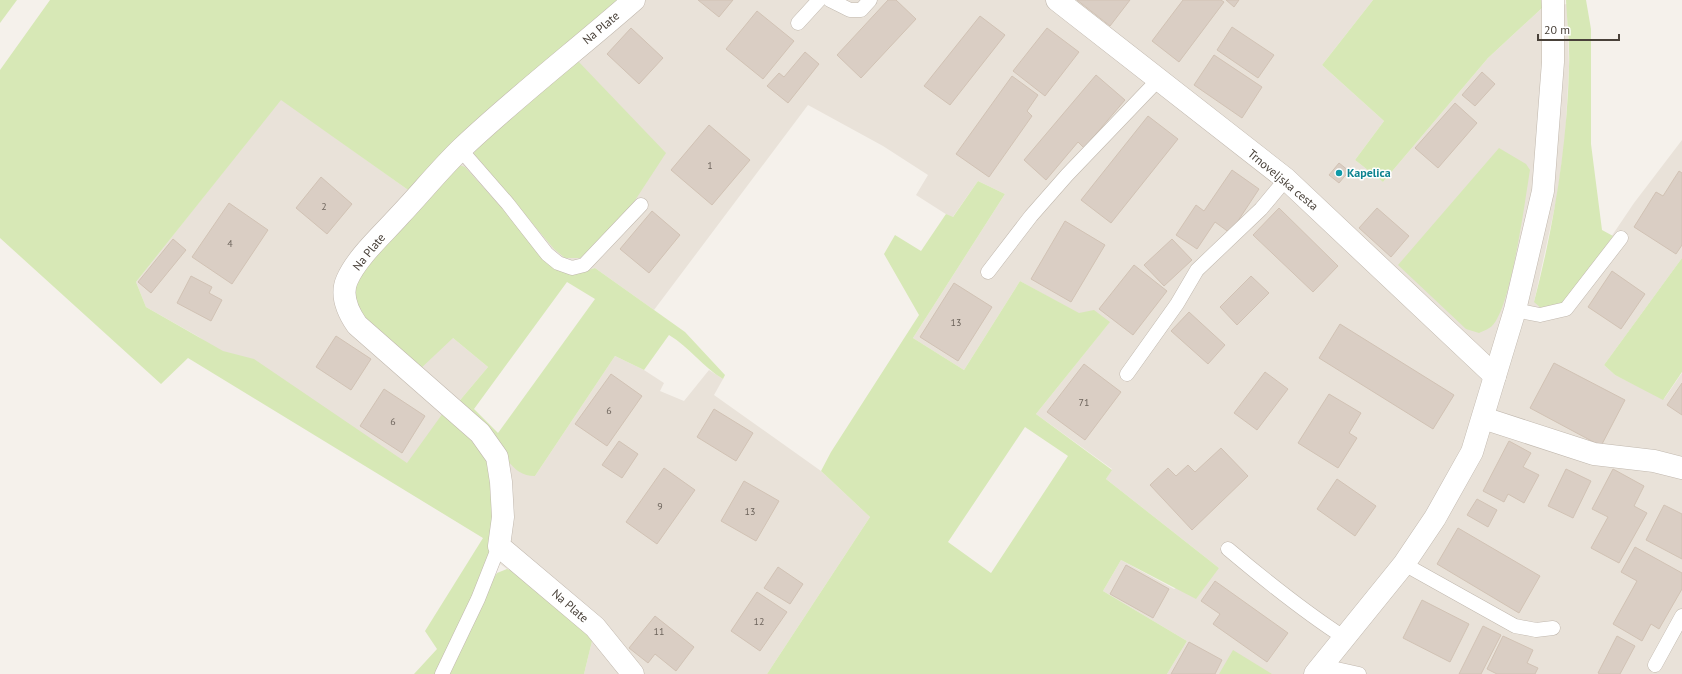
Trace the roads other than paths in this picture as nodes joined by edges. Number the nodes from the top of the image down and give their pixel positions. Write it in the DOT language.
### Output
graph roads {
  1 [pos="634,0"];
  2 [pos="819,0"];
  3 [pos="830,0"];
  4 [pos="870,0"];
  5 [pos="1057,0"];
  6 [pos="1553,0"];
  7 [pos="798,23"];
  8 [pos="1158,80"];
  9 [pos="460,149"];
  10 [pos="1286,179"];
  11 [pos="641,205"];
  12 [pos="1622,238"];
  13 [pos="988,272"];
  14 [pos="1515,310"];
  15 [pos="1127,374"];
  16 [pos="1495,376"];
  17 [pos="1483,418"];
  18 [pos="1682,468"];
  19 [pos="499,546"];
  20 [pos="1228,549"];
  21 [pos="1404,564"];
  22 [pos="1682,616"];
  23 [pos="1553,628"];
  24 [pos="1345,638"];
  25 [pos="1655,665"];
  26 [pos="1319,670"];
  27 [pos="442,674"];
  28 [pos="633,674"];
  29 [pos="1360,674"];
  1 -- 9 [label="street, Na Plate"];
  2 -- 7 [label="lane"];
  3 -- 4 [label="lane"];
  5 -- 8 [label="street, Trnoveljska cesta"];
  6 -- 14 [label="street"];
  8 -- 10 [label="street, Trnoveljska cesta"];
  8 -- 13 [label="lane"];
  9 -- 11 [label="lane"];
  9 -- 19 [label="street, Na Plate"];
  10 -- 15 [label="lane"];
  10 -- 16 [label="street, Trnoveljska cesta"];
  12 -- 14 [label="lane"];
  14 -- 16 [label="street"];
  16 -- 17 [label="street"];
  17 -- 18 [label="street"];
  17 -- 21 [label="street"];
  19 -- 27 [label="lane, Na Plate"];
  19 -- 28 [label="street, Na Plate"];
  20 -- 24 [label="lane"];
  21 -- 23 [label="lane"];
  21 -- 24 [label="street"];
  22 -- 25 [label="lane"];
  24 -- 26 [label="street"];
  26 -- 29 [label="lane"];
}
